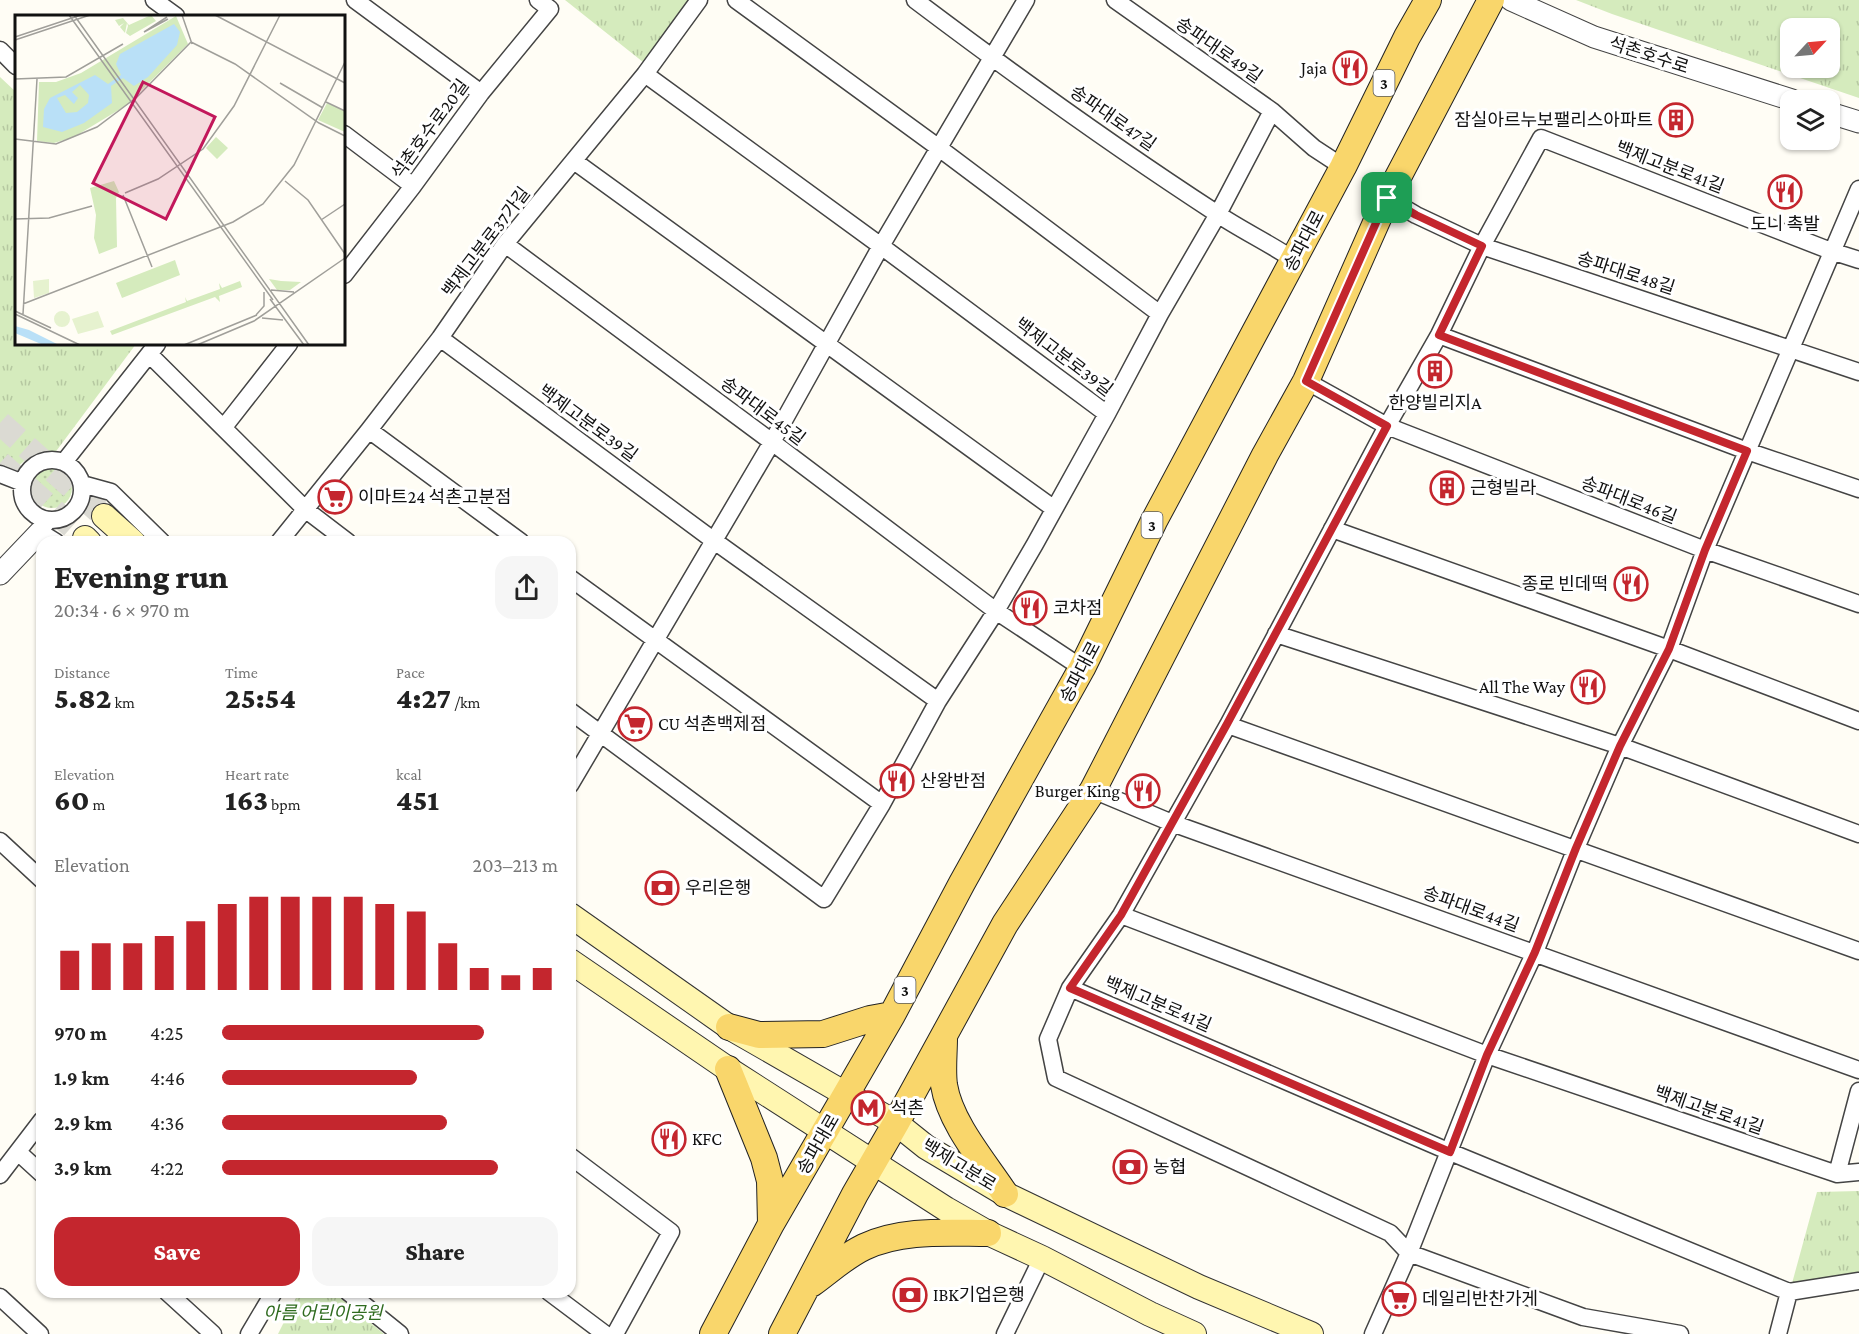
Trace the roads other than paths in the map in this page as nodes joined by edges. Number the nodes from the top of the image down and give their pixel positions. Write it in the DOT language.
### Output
graph roads {
  1 [pos="355,0"];
  2 [pos="699,0"];
  3 [pos="736,0"];
  4 [pos="915,0"];
  5 [pos="1026,0"];
  6 [pos="1115,0"];
  7 [pos="1428,0"];
  8 [pos="1491,0"];
  9 [pos="1511,0"];
  10 [pos="544,4"];
  11 [pos="0,50"];
  12 [pos="992,58"];
  13 [pos="15,65"];
  14 [pos="645,74"];
  15 [pos="481,93"];
  16 [pos="1780,96"];
  17 [pos="1272,111"];
  18 [pos="1840,116"];
  19 [pos="1859,122"];
  20 [pos="345,135"];
  21 [pos="939,148"];
  22 [pos="574,161"];
  23 [pos="1343,167"];
  24 [pos="413,186"];
  25 [pos="1859,189"];
  26 [pos="1387,198"];
  27 [pos="1218,214"];
  28 [pos="505,244"];
  29 [pos="881,246"];
  30 [pos="1482,246"];
  31 [pos="1831,251"];
  32 [pos="1294,260"];
  33 [pos="1859,260"];
  34 [pos="345,274"];
  35 [pos="1160,314"];
  36 [pos="1439,335"];
  37 [pos="440,338"];
  38 [pos="828,344"];
  39 [pos="288,345"];
  40 [pos="153,349"];
  41 [pos="1791,349"];
  42 [pos="1859,372"];
  43 [pos="1306,381"];
  44 [pos="1107,414"];
  45 [pos="1387,426"];
  46 [pos="224,427"];
  47 [pos="369,430"];
  48 [pos="772,442"];
  49 [pos="1747,451"];
  50 [pos="64,462"];
  51 [pos="0,474"];
  52 [pos="23,483"];
  53 [pos="82,484"];
  54 [pos="1859,489"];
  55 [pos="1053,508"];
  56 [pos="306,510"];
  57 [pos="104,516"];
  58 [pos="1332,529"];
  59 [pos="48,531"];
  60 [pos="126,536"];
  61 [pos="156,536"];
  62 [pos="284,536"];
  63 [pos="340,536"];
  64 [pos="513,536"];
  65 [pos="713,540"];
  66 [pos="36,542"];
  67 [pos="1705,550"];
  68 [pos="0,574"];
  69 [pos="576,582"];
  70 [pos="1859,604"];
  71 [pos="996,611"];
  72 [pos="1276,634"];
  73 [pos="656,641"];
  74 [pos="1669,649"];
  75 [pos="1082,668"];
  76 [pos="938,701"];
  77 [pos="576,716"];
  78 [pos="1859,721"];
  79 [pos="1227,724"];
  80 [pos="600,734"];
  81 [pos="1620,746"];
  82 [pos="576,775"];
  83 [pos="1093,790"];
  84 [pos="882,804"];
  85 [pos="1172,823"];
  86 [pos="1859,834"];
  87 [pos="0,841"];
  88 [pos="1576,848"];
  89 [pos="36,874"];
  90 [pos="1121,915"];
  91 [pos="576,919"];
  92 [pos="1859,951"];
  93 [pos="1535,952"];
  94 [pos="576,965"];
  95 [pos="1070,988"];
  96 [pos="892,1014"];
  97 [pos="729,1027"];
  98 [pos="945,1032"];
  99 [pos="1487,1055"];
  100 [pos="728,1069"];
  101 [pos="1859,1070"];
  102 [pos="1859,1091"];
  103 [pos="846,1095"];
  104 [pos="896,1124"];
  105 [pos="36,1129"];
  106 [pos="825,1132"];
  107 [pos="1450,1152"];
  108 [pos="19,1153"];
  109 [pos="576,1161"];
  110 [pos="874,1162"];
  111 [pos="36,1169"];
  112 [pos="1859,1172"];
  113 [pos="1837,1174"];
  114 [pos="0,1175"];
  115 [pos="1005,1194"];
  116 [pos="771,1224"];
  117 [pos="988,1233"];
  118 [pos="1409,1253"];
  119 [pos="1042,1258"];
  120 [pos="1859,1281"];
  121 [pos="808,1286"];
  122 [pos="1789,1292"];
  123 [pos="0,1297"];
  124 [pos="174,1298"];
  125 [pos="270,1298"];
  126 [pos="355,1298"];
  127 [pos="557,1298"];
  128 [pos="40,1334"];
  129 [pos="213,1334"];
  130 [pos="249,1334"];
  131 [pos="400,1334"];
  132 [pos="605,1334"];
  133 [pos="615,1334"];
  134 [pos="713,1334"];
  135 [pos="782,1334"];
  136 [pos="1005,1334"];
  137 [pos="1194,1334"];
  138 [pos="1311,1334"];
  139 [pos="1373,1334"];
  140 [pos="1680,1334"];
  141 [pos="1778,1334"];
  1 -- 15 [label="street"];
  2 -- 14 [label="street, 백제고분로37가길"];
  3 -- 21 [label="street"];
  4 -- 12 [label="street, 송파대로47길"];
  5 -- 12 [label="street"];
  6 -- 17 [label="street, 송파대로49길"];
  7 -- 23 [label="main road, 송파대로 / 3"];
  8 -- 26 [label="main road"];
  9 -- 16 [label="street, 석촌호수로"];
  10 -- 15 [label="street, 석촌호수로20길"];
  11 -- 13 [label="street"];
  12 -- 21 [label="street"];
  12 -- 27 [label="street, 송파대로47길"];
  14 -- 22 [label="street, 백제고분로37가길"];
  14 -- 29 [label="street, 백제고분로39길"];
  15 -- 24 [label="street, 석촌호수로20길"];
  17 -- 23 [label="street, 송파대로49길"];
  17 -- 27 [label="street"];
  18 -- 19 [label="street"];
  20 -- 24 [label="street"];
  21 -- 29 [label="street"];
  21 -- 35 [label="street"];
  22 -- 28 [label="street, 백제고분로37가길"];
  22 -- 38 [label="street"];
  23 -- 32 [label="main road, 송파대로 / 3"];
  24 -- 34 [label="street, 석촌호수로20길"];
  25 -- 31 [label="street"];
  26 -- 30 [label="street, 송파대로48길"];
  26 -- 43 [label="main road"];
  27 -- 32 [label="street, 송파대로47길"];
  27 -- 35 [label="street"];
  28 -- 37 [label="street, 백제고분로37가길"];
  28 -- 48 [label="street, 송파대로45길"];
  29 -- 38 [label="street"];
  29 -- 44 [label="street, 백제고분로39길"];
  30 -- 31 [label="street, 백제고분로41길"];
  30 -- 36 [label="street"];
  30 -- 41 [label="street, 송파대로48길"];
  31 -- 33 [label="street, 백제고분로41길"];
  31 -- 41 [label="street"];
  32 -- 75 [label="main road, 송파대로 / 3"];
  35 -- 44 [label="street"];
  36 -- 45 [label="street"];
  36 -- 49 [label="street"];
  37 -- 47 [label="street, 백제고분로37가길"];
  37 -- 65 [label="street, 백제고분로39길"];
  38 -- 48 [label="street"];
  38 -- 55 [label="street"];
  39 -- 46 [label="street"];
  40 -- 46 [label="street"];
  40 -- 50 [label="street"];
  41 -- 42 [label="street, 송파대로48길"];
  41 -- 49 [label="street"];
  43 -- 45 [label="street, 송파대로46길"];
  43 -- 83 [label="main road"];
  44 -- 55 [label="street"];
  45 -- 58 [label="street"];
  45 -- 67 [label="street, 송파대로46길"];
  46 -- 56 [label="street"];
  47 -- 56 [label="street, 백제고분로37가길"];
  47 -- 64 [label="street"];
  48 -- 65 [label="street"];
  48 -- 71 [label="street, 송파대로45길"];
  49 -- 54 [label="street"];
  49 -- 67 [label="street"];
  50 -- 52 [label="street"];
  50 -- 53 [label="street"];
  51 -- 52 [label="street"];
  52 -- 59 [label="street"];
  53 -- 59 [label="street"];
  53 -- 61 [label="street"];
  55 -- 71 [label="street"];
  56 -- 62 [label="street, 백제고분로37가길"];
  56 -- 63 [label="street"];
  57 -- 60 [label="main road"];
  58 -- 72 [label="street"];
  58 -- 74 [label="street"];
  65 -- 73 [label="street"];
  65 -- 76 [label="street, 백제고분로39길"];
  66 -- 68 [label="street"];
  67 -- 70 [label="street, 송파대로46길"];
  67 -- 74 [label="street"];
  69 -- 73 [label="street"];
  71 -- 75 [label="street, 송파대로45길"];
  71 -- 76 [label="street"];
  72 -- 79 [label="street"];
  72 -- 81 [label="street"];
  73 -- 80 [label="street"];
  73 -- 84 [label="street"];
  74 -- 78 [label="street"];
  74 -- 81 [label="street"];
  75 -- 96 [label="main road, 송파대로 / 3"];
  76 -- 84 [label="street"];
  77 -- 80 [label="street"];
  79 -- 85 [label="street"];
  79 -- 88 [label="street"];
  80 -- 82 [label="street"];
  80 -- 84 [label="street"];
  81 -- 86 [label="street"];
  81 -- 88 [label="street"];
  83 -- 85 [label="street, 송파대로44길"];
  83 -- 98 [label="main road"];
  85 -- 90 [label="street"];
  85 -- 93 [label="street, 송파대로44길"];
  87 -- 89 [label="street"];
  88 -- 92 [label="street"];
  88 -- 93 [label="street"];
  90 -- 95 [label="street"];
  90 -- 99 [label="street, 백제고분로41길"];
  91 -- 97 [label="main road, 백제고분로"];
  93 -- 99 [label="street"];
  93 -- 101 [label="street, 송파대로44길"];
  94 -- 100 [label="main road"];
  95 -- 107 [label="street, 백제고분로41길"];
  95 -- 118 [label="street"];
  96 -- 97 [label="main road"];
  96 -- 103 [label="main road, 송파대로 / 3"];
  97 -- 103 [label="main road, 백제고분로"];
  98 -- 104 [label="main road"];
  98 -- 115 [label="main road"];
  99 -- 107 [label="street"];
  99 -- 113 [label="street, 백제고분로41길"];
  100 -- 106 [label="main road"];
  100 -- 116 [label="main road"];
  102 -- 113 [label="street"];
  103 -- 104 [label="main road, 백제고분로"];
  103 -- 106 [label="main road, 송파대로 / 3"];
  104 -- 110 [label="main road"];
  104 -- 115 [label="main road, 백제고분로"];
  105 -- 108 [label="street"];
  106 -- 110 [label="main road"];
  106 -- 116 [label="main road, 송파대로 / 3"];
  107 -- 118 [label="street"];
  107 -- 122 [label="street, 백제고분로41길"];
  108 -- 111 [label="street"];
  108 -- 114 [label="street"];
  109 -- 133 [label="street"];
  110 -- 117 [label="main road"];
  110 -- 121 [label="main road"];
  112 -- 113 [label="street"];
  115 -- 138 [label="main road, 백제고분로"];
  116 -- 134 [label="main road, 송파대로 / 3"];
  117 -- 119 [label="main road"];
  117 -- 121 [label="main road"];
  118 -- 139 [label="street"];
  118 -- 140 [label="street"];
  119 -- 136 [label="street"];
  119 -- 137 [label="main road"];
  120 -- 122 [label="street"];
  121 -- 135 [label="main road"];
  122 -- 141 [label="street"];
  123 -- 128 [label="street"];
  124 -- 129 [label="street"];
  125 -- 130 [label="street"];
  126 -- 131 [label="street"];
  127 -- 132 [label="street"];
}
